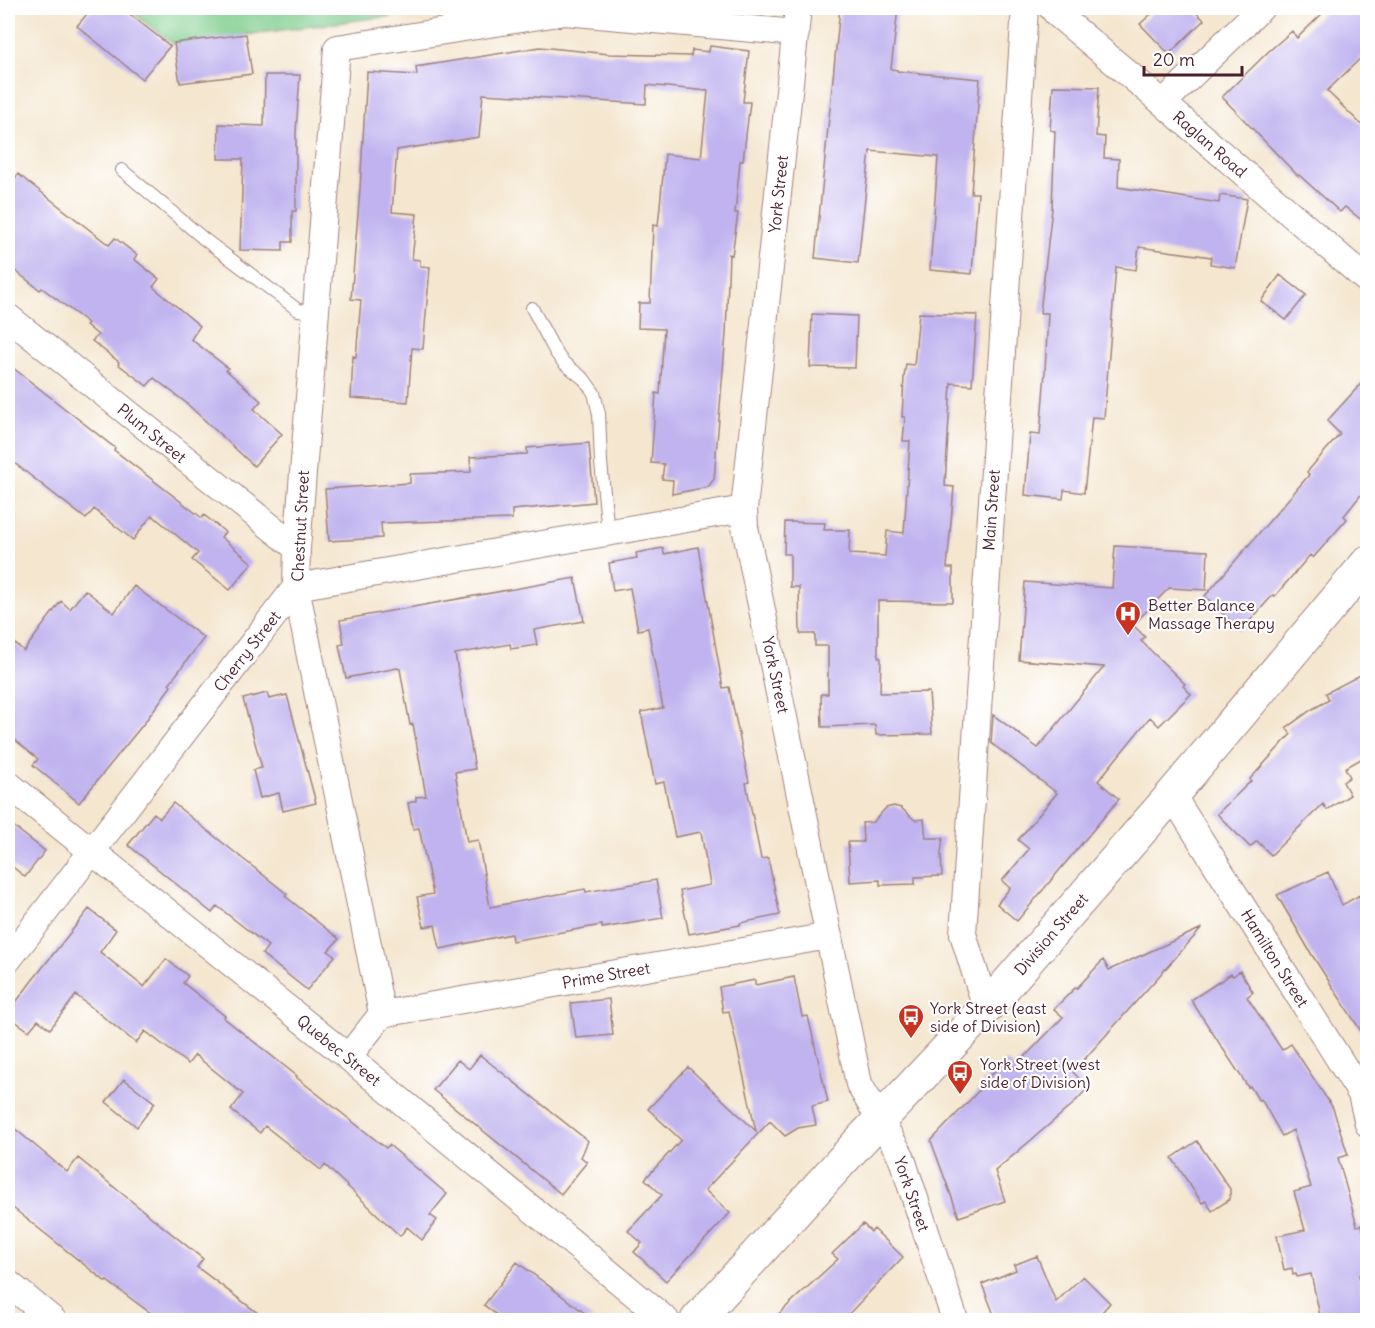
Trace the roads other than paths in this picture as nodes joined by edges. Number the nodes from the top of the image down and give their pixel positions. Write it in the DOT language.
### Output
graph roads {
  1 [pos="798,8"];
  2 [pos="1025,8"];
  3 [pos="1052,8"];
  4 [pos="1261,8"];
  5 [pos="796,33"];
  6 [pos="1163,103"];
  7 [pos="122,170"];
  8 [pos="1368,281"];
  9 [pos="532,308"];
  10 [pos="316,312"];
  11 [pos="8,317"];
  12 [pos="744,509"];
  13 [pos="608,533"];
  14 [pos="297,548"];
  15 [pos="1368,562"];
  16 [pos="296,587"];
  17 [pos="8,784"];
  18 [pos="1172,795"];
  19 [pos="92,852"];
  20 [pos="829,936"];
  21 [pos="8,960"];
  22 [pos="986,1008"];
  23 [pos="382,1014"];
  24 [pos="348,1057"];
  25 [pos="880,1120"];
  26 [pos="1368,1124"];
  27 [pos="8,1283"];
  28 [pos="53,1320"];
  29 [pos="666,1320"];
  30 [pos="697,1320"];
  31 [pos="955,1320"];
  1 -- 5 [label="street, York Street"];
  2 -- 22 [label="street, Main Street"];
  3 -- 6 [label="street, Raglan Road"];
  4 -- 6 [label="street"];
  5 -- 10 [label="street, Chestnut Street"];
  5 -- 12 [label="street, York Street"];
  6 -- 8 [label="street, Raglan Road"];
  7 -- 10 [label="lane"];
  9 -- 13 [label="lane"];
  10 -- 14 [label="street, Chestnut Street"];
  11 -- 14 [label="street, Plum Street"];
  12 -- 13 [label="street"];
  12 -- 20 [label="street, York Street"];
  13 -- 16 [label="street"];
  14 -- 16 [label="street, Chestnut Street"];
  15 -- 18 [label="main road, Division Street"];
  16 -- 19 [label="street, Cherry Street"];
  16 -- 23 [label="street, Chestnut Street"];
  17 -- 19 [label="street, Quebec Street"];
  18 -- 22 [label="main road, Division Street"];
  18 -- 26 [label="street, Hamilton Street"];
  19 -- 21 [label="street, Cherry Street"];
  19 -- 24 [label="street, Quebec Street"];
  20 -- 23 [label="street, Prime Street"];
  20 -- 25 [label="street, York Street"];
  22 -- 25 [label="main road, Division Street"];
  23 -- 24 [label="street"];
  24 -- 29 [label="street, Quebec Street"];
  25 -- 30 [label="main road, Division Street"];
  25 -- 31 [label="street, York Street"];
  27 -- 28 [label="street"];
}
